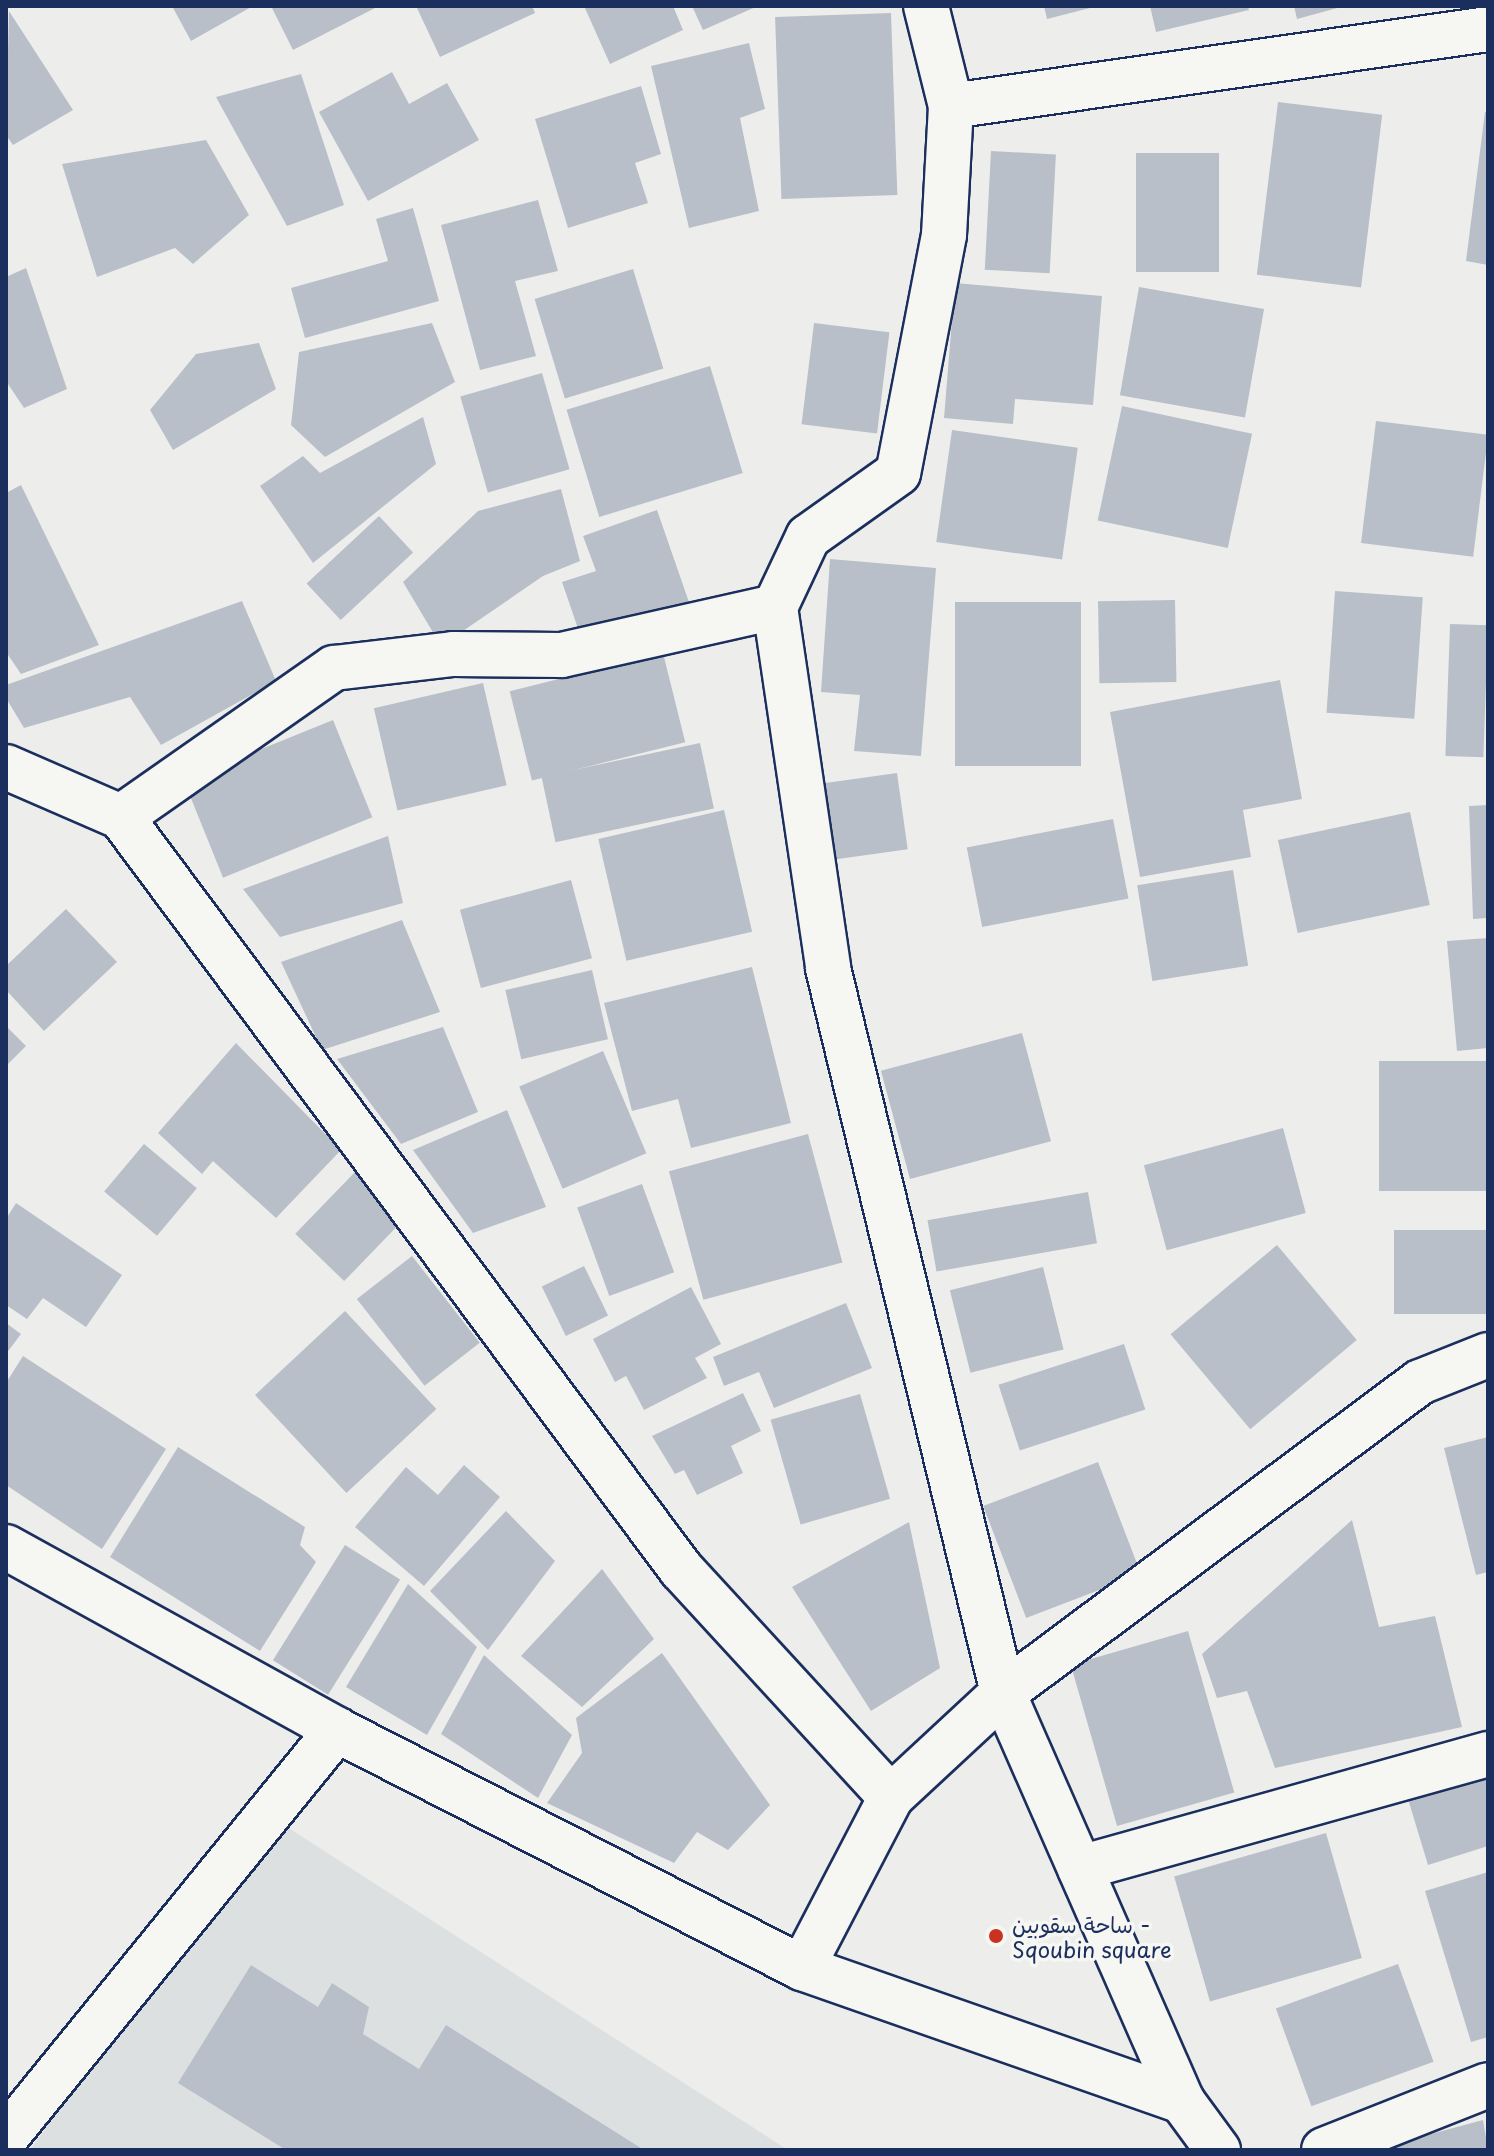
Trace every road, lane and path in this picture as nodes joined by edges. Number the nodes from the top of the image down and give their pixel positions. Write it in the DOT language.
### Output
graph roads {
  1 [pos="926,6"];
  2 [pos="1488,29"];
  3 [pos="951,106"];
  4 [pos="775,607"];
  5 [pos="6,767"];
  6 [pos="121,817"];
  7 [pos="1488,1355"];
  8 [pos="6,1547"];
  9 [pos="1003,1693"];
  10 [pos="337,1730"];
  11 [pos="1488,1754"];
  12 [pos="891,1797"];
  13 [pos="1080,1868"];
  14 [pos="802,1968"];
  15 [pos="1488,2085"];
  16 [pos="1182,2101"];
  17 [pos="6,2137"];
  18 [pos="1218,2150"];
  19 [pos="1324,2150"];
  1 -- 3 [label="street"];
  2 -- 3 [label="street"];
  3 -- 4 [label="street"];
  4 -- 6 [label="street"];
  4 -- 9 [label="street"];
  5 -- 6 [label="street"];
  6 -- 12 [label="street"];
  7 -- 9 [label="street"];
  8 -- 10 [label="street"];
  9 -- 12 [label="street"];
  9 -- 13 [label="street"];
  10 -- 14 [label="street"];
  10 -- 17 [label="street"];
  11 -- 13 [label="street"];
  12 -- 14 [label="street"];
  13 -- 16 [label="street"];
  14 -- 16 [label="street"];
  15 -- 19 [label="street"];
  16 -- 18 [label="street"];
}
